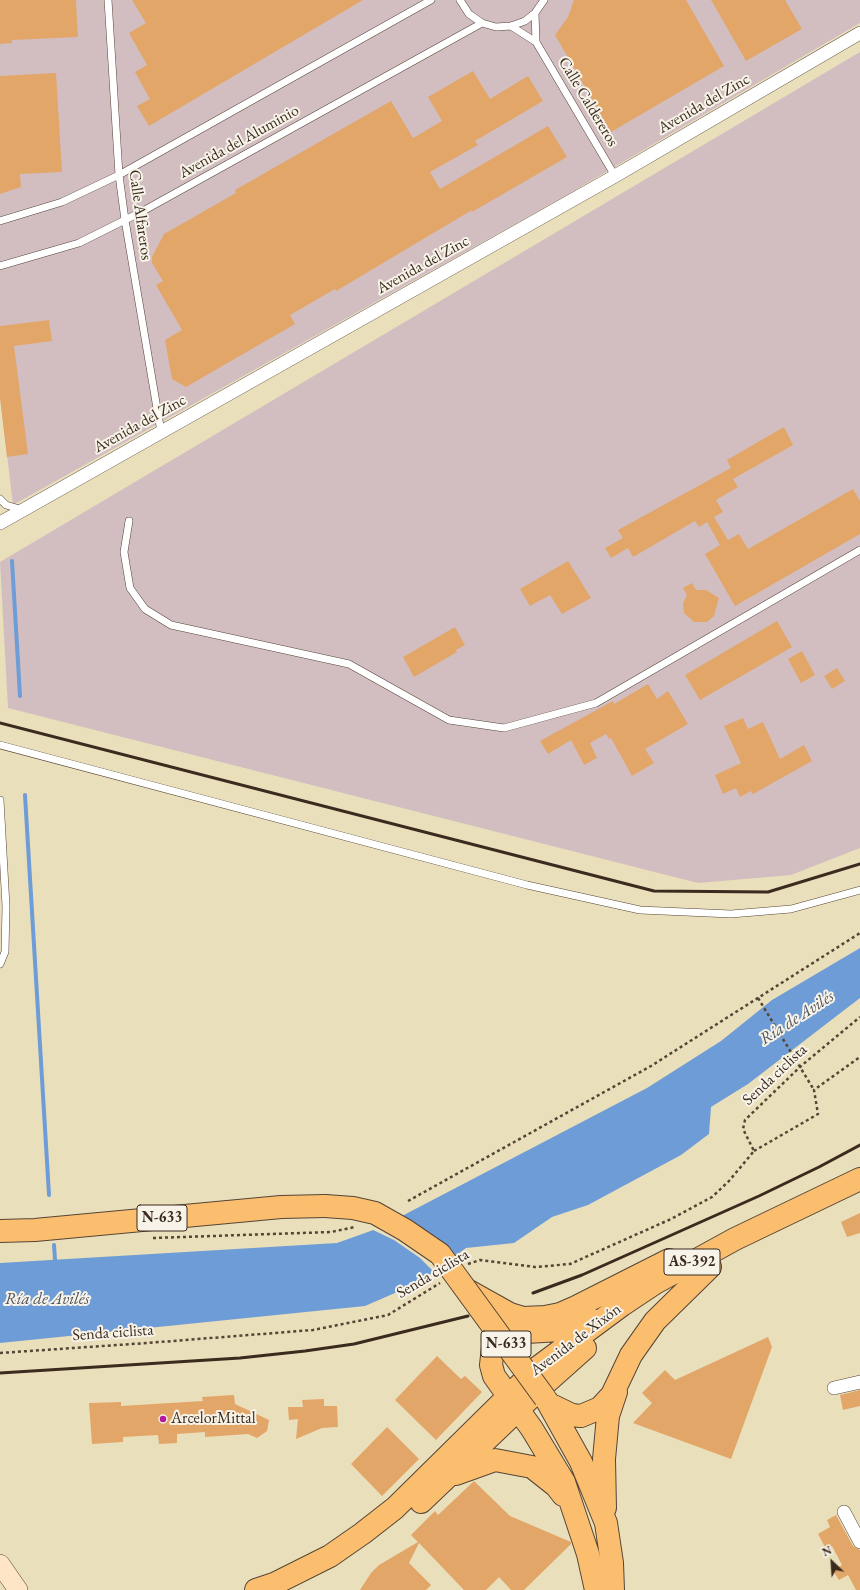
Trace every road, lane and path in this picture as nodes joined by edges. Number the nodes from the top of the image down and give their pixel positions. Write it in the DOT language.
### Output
graph roads {
  1 [pos="108,0"];
  2 [pos="431,0"];
  3 [pos="460,0"];
  4 [pos="544,0"];
  5 [pos="535,14"];
  6 [pos="482,23"];
  7 [pos="512,26"];
  8 [pos="860,33"];
  9 [pos="536,42"];
  10 [pos="119,174"];
  11 [pos="615,176"];
  12 [pos="125,220"];
  13 [pos="0,221"];
  14 [pos="0,266"];
  15 [pos="161,432"];
  16 [pos="0,499"];
  17 [pos="23,510"];
  18 [pos="129,521"];
  19 [pos="0,523"];
  20 [pos="860,550"];
  21 [pos="0,745"];
  22 [pos="0,800"];
  23 [pos="860,890"];
  24 [pos="860,933"];
  25 [pos="0,964"];
  26 [pos="758,998"];
  27 [pos="860,1017"];
  28 [pos="860,1057"];
  29 [pos="801,1066"];
  30 [pos="814,1090"];
  31 [pos="754,1151"];
  32 [pos="860,1179"];
  33 [pos="860,1195"];
  34 [pos="408,1201"];
  35 [pos="356,1227"];
  36 [pos="0,1231"];
  37 [pos="151,1238"];
  38 [pos="734,1239"];
  39 [pos="710,1267"];
  40 [pos="462,1268"];
  41 [pos="446,1279"];
  42 [pos="467,1290"];
  43 [pos="622,1305"];
  44 [pos="0,1353"];
  45 [pos="619,1381"];
  46 [pos="860,1382"];
  47 [pos="834,1388"];
  48 [pos="547,1401"];
  49 [pos="513,1402"];
  50 [pos="449,1476"];
  51 [pos="573,1508"];
  52 [pos="844,1512"];
  53 [pos="606,1523"];
  54 [pos="860,1542"];
  55 [pos="333,1563"];
  56 [pos="0,1564"];
  57 [pos="18,1590"];
  58 [pos="256,1590"];
  59 [pos="293,1590"];
  60 [pos="596,1590"];
  61 [pos="613,1590"];
  1 -- 10 [label="lane, Calle Alfareros"];
  2 -- 10 [label="lane, Avenida del Aluminio"];
  3 -- 6 [label="lane"];
  4 -- 5 [label="lane"];
  5 -- 7 [label="lane"];
  5 -- 9 [label="lane"];
  6 -- 7 [label="lane"];
  6 -- 12 [label="lane, Avenida del Aluminio"];
  7 -- 9 [label="lane"];
  8 -- 11 [label="street, Avenida del Zinc"];
  9 -- 11 [label="lane, Calle Caldereros"];
  10 -- 12 [label="lane, Calle Alfareros"];
  10 -- 13 [label="lane, Avenida del Aluminio"];
  11 -- 15 [label="street, Avenida del Zinc"];
  12 -- 14 [label="lane, Avenida del Aluminio"];
  12 -- 15 [label="lane, Calle Alfareros"];
  15 -- 17 [label="street, Avenida del Zinc"];
  16 -- 17 [label="lane"];
  17 -- 19 [label="street, Avenida del Zinc"];
  18 -- 20 [label="lane"];
  21 -- 23 [label="lane"];
  22 -- 25 [label="lane"];
  24 -- 26 [label="path"];
  26 -- 29 [label="path"];
  26 -- 34 [label="path"];
  27 -- 29 [label="path, Senda ciclista"];
  28 -- 30 [label="path"];
  29 -- 30 [label="path"];
  29 -- 31 [label="path, Senda ciclista"];
  30 -- 31 [label="path"];
  31 -- 40 [label="path, Senda ciclista"];
  32 -- 38 [label="highway, Avenida de Xixón / AS-392"];
  33 -- 39 [label="highway, Avenida de Xixón / AS-392"];
  35 -- 37 [label="path"];
  36 -- 42 [label="highway, N-633, bridge"];
  38 -- 42 [label="highway"];
  38 -- 43 [label="highway, Avenida de Xixón / AS-392"];
  39 -- 45 [label="highway"];
  39 -- 49 [label="highway, Avenida de Xixón / AS-392"];
  41 -- 44 [label="path, Senda ciclista"];
  42 -- 48 [label="highway, N-633, bridge"];
  43 -- 49 [label="highway, Avenida de Xixón / AS-392"];
  43 -- 49 [label="highway"];
  45 -- 48 [label="highway"];
  45 -- 53 [label="highway"];
  46 -- 47 [label="street"];
  48 -- 53 [label="highway, N-633"];
  49 -- 50 [label="highway, Avenida de Xixón"];
  49 -- 51 [label="highway"];
  49 -- 55 [label="highway, Avenida de Xixón"];
  50 -- 51 [label="highway"];
  50 -- 55 [label="highway, Avenida de Xixón"];
  51 -- 60 [label="highway"];
  52 -- 54 [label="street"];
  53 -- 61 [label="highway, N-633"];
  55 -- 58 [label="highway"];
  55 -- 59 [label="highway"];
  56 -- 57 [label="main road"];
}
